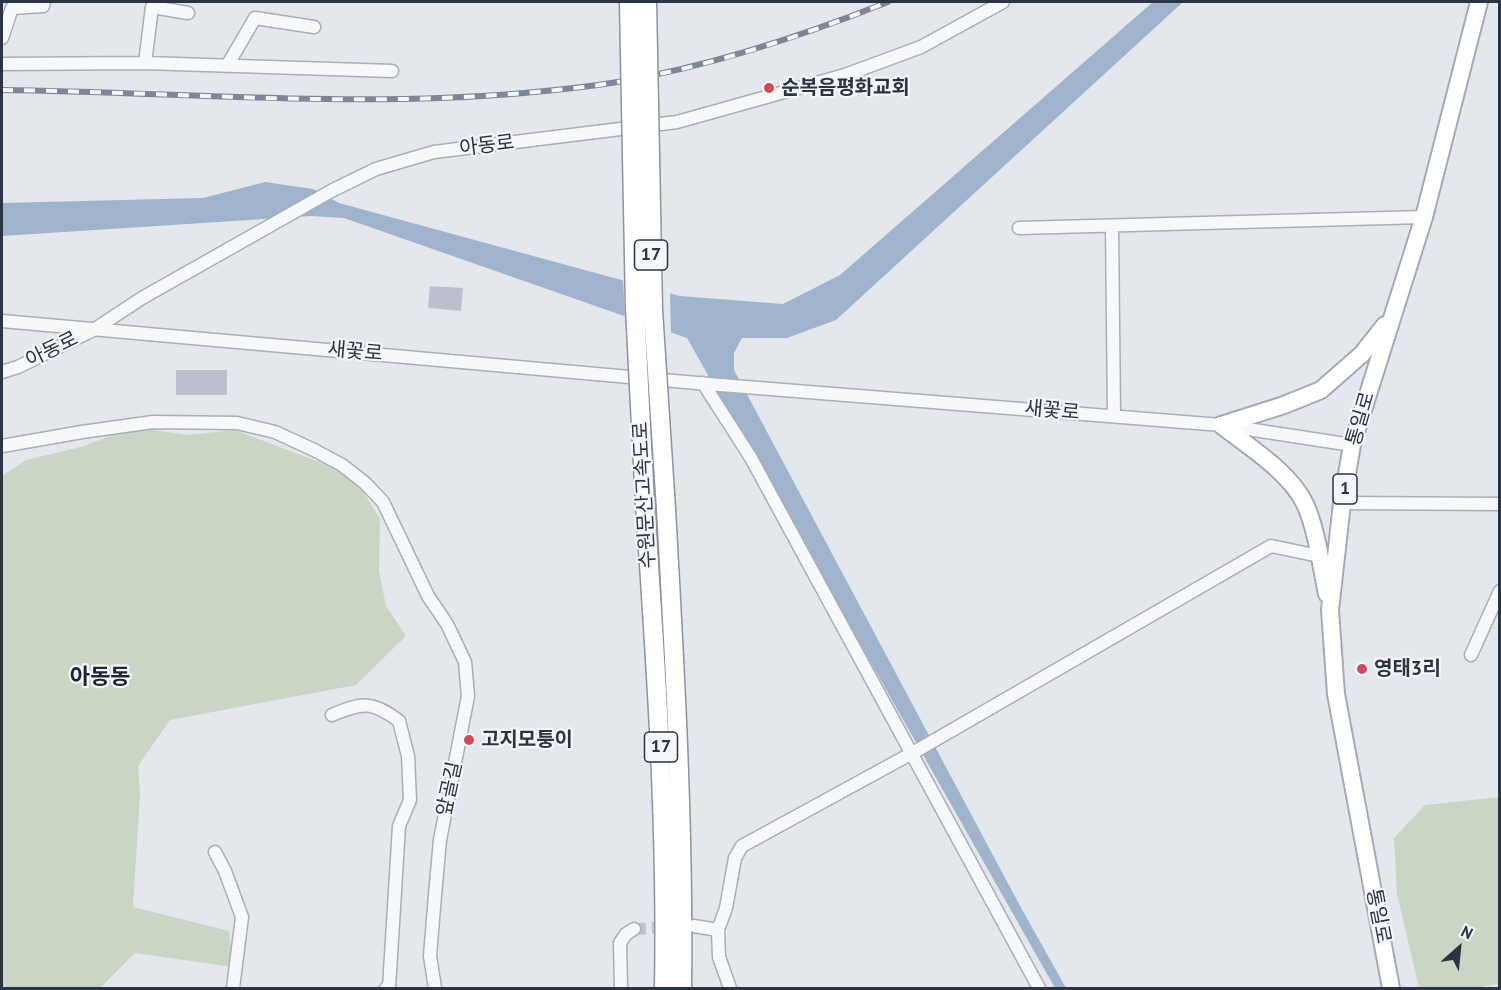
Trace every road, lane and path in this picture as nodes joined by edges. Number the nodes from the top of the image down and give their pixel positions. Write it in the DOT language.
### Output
graph roads {
  1 [pos="44,2"];
  2 [pos="629,2"];
  3 [pos="646,2"];
  4 [pos="1003,2"];
  5 [pos="1479,2"];
  6 [pos="188,13"];
  7 [pos="314,27"];
  8 [pos="2,38"];
  9 [pos="145,63"];
  10 [pos="2,64"];
  11 [pos="227,66"];
  12 [pos="392,71"];
  13 [pos="1424,217"];
  14 [pos="1112,226"];
  15 [pos="1019,228"];
  16 [pos="1392,317"];
  17 [pos="2,321"];
  18 [pos="95,329"];
  19 [pos="2,372"];
  20 [pos="705,384"];
  21 [pos="1114,416"];
  22 [pos="1221,425"];
  23 [pos="1352,445"];
  24 [pos="2,446"];
  25 [pos="1342,503"];
  26 [pos="1500,504"];
  27 [pos="1318,556"];
  28 [pos="1500,591"];
  29 [pos="1330,610"];
  30 [pos="1471,655"];
  31 [pos="332,715"];
  32 [pos="914,753"];
  33 [pos="215,852"];
  34 [pos="694,926"];
  35 [pos="634,929"];
  36 [pos="718,930"];
  37 [pos="233,988"];
  38 [pos="386,988"];
  39 [pos="435,988"];
  40 [pos="621,988"];
  41 [pos="664,988"];
  42 [pos="682,988"];
  43 [pos="730,988"];
  44 [pos="1039,988"];
  45 [pos="1391,988"];
  1 -- 8 [label="street"];
  2 -- 41 [label="highway, 수원문산고속도로 / 17, bridge"];
  3 -- 42 [label="highway, 수원문산고속도로 / 17, bridge"];
  4 -- 18 [label="street, 아동로"];
  5 -- 13 [label="main road, 통일로 / 1"];
  6 -- 9 [label="street"];
  7 -- 11 [label="street"];
  9 -- 10 [label="street"];
  9 -- 11 [label="street"];
  11 -- 12 [label="street"];
  13 -- 14 [label="street"];
  13 -- 16 [label="main road, 통일로 / 1"];
  14 -- 15 [label="street"];
  14 -- 21 [label="street"];
  16 -- 22 [label="main road"];
  16 -- 23 [label="main road, 통일로 / 1"];
  17 -- 18 [label="street, 새꽃로"];
  18 -- 19 [label="street, 아동로"];
  18 -- 20 [label="street, 새꽃로"];
  20 -- 21 [label="street, 새꽃로"];
  20 -- 32 [label="street"];
  21 -- 22 [label="street, 새꽃로"];
  22 -- 23 [label="street, 새꽃로"];
  22 -- 27 [label="main road"];
  23 -- 25 [label="main road, 통일로 / 1"];
  24 -- 39 [label="street, 앞골길"];
  25 -- 26 [label="street"];
  25 -- 29 [label="main road, 통일로 / 1"];
  27 -- 29 [label="main road"];
  27 -- 32 [label="street"];
  28 -- 30 [label="street"];
  29 -- 45 [label="main road, 통일로 / 1"];
  31 -- 38 [label="street"];
  32 -- 36 [label="street"];
  32 -- 44 [label="street"];
  33 -- 37 [label="street"];
  34 -- 36 [label="street"];
  35 -- 40 [label="street"];
  36 -- 43 [label="street"];
}
